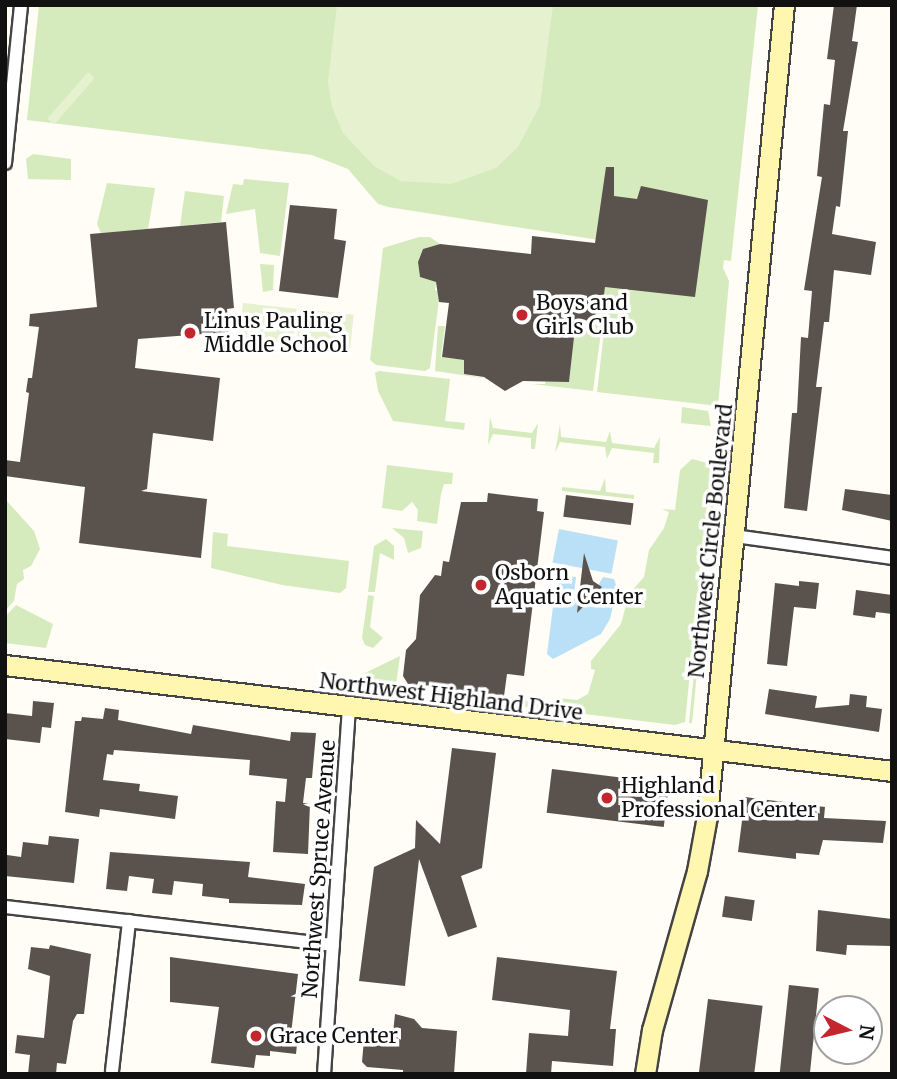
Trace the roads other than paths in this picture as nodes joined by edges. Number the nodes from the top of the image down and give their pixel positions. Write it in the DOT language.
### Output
graph roads {
  1 [pos="21,5"];
  2 [pos="784,5"];
  3 [pos="5,25"];
  4 [pos="19,27"];
  5 [pos="5,163"];
  6 [pos="734,536"];
  7 [pos="892,558"];
  8 [pos="5,665"];
  9 [pos="349,708"];
  10 [pos="713,750"];
  11 [pos="892,771"];
  12 [pos="5,907"];
  13 [pos="128,921"];
  14 [pos="333,945"];
  15 [pos="112,1070"];
  16 [pos="324,1074"];
  17 [pos="645,1074"];
  1 -- 4 [label="street"];
  2 -- 6 [label="main road, Northwest Circle Boulevard"];
  3 -- 4 [label="street"];
  4 -- 5 [label="street"];
  6 -- 7 [label="street"];
  6 -- 10 [label="main road, Northwest Circle Boulevard"];
  8 -- 9 [label="main road, Northwest Highland Drive"];
  9 -- 10 [label="main road, Northwest Highland Drive"];
  9 -- 14 [label="street, Northwest Spruce Avenue"];
  10 -- 11 [label="main road, Northwest Highland Drive"];
  10 -- 17 [label="main road, Northwest Circle Boulevard"];
  12 -- 13 [label="street"];
  13 -- 14 [label="street"];
  13 -- 15 [label="street"];
  14 -- 16 [label="street, Northwest Spruce Avenue"];
}
